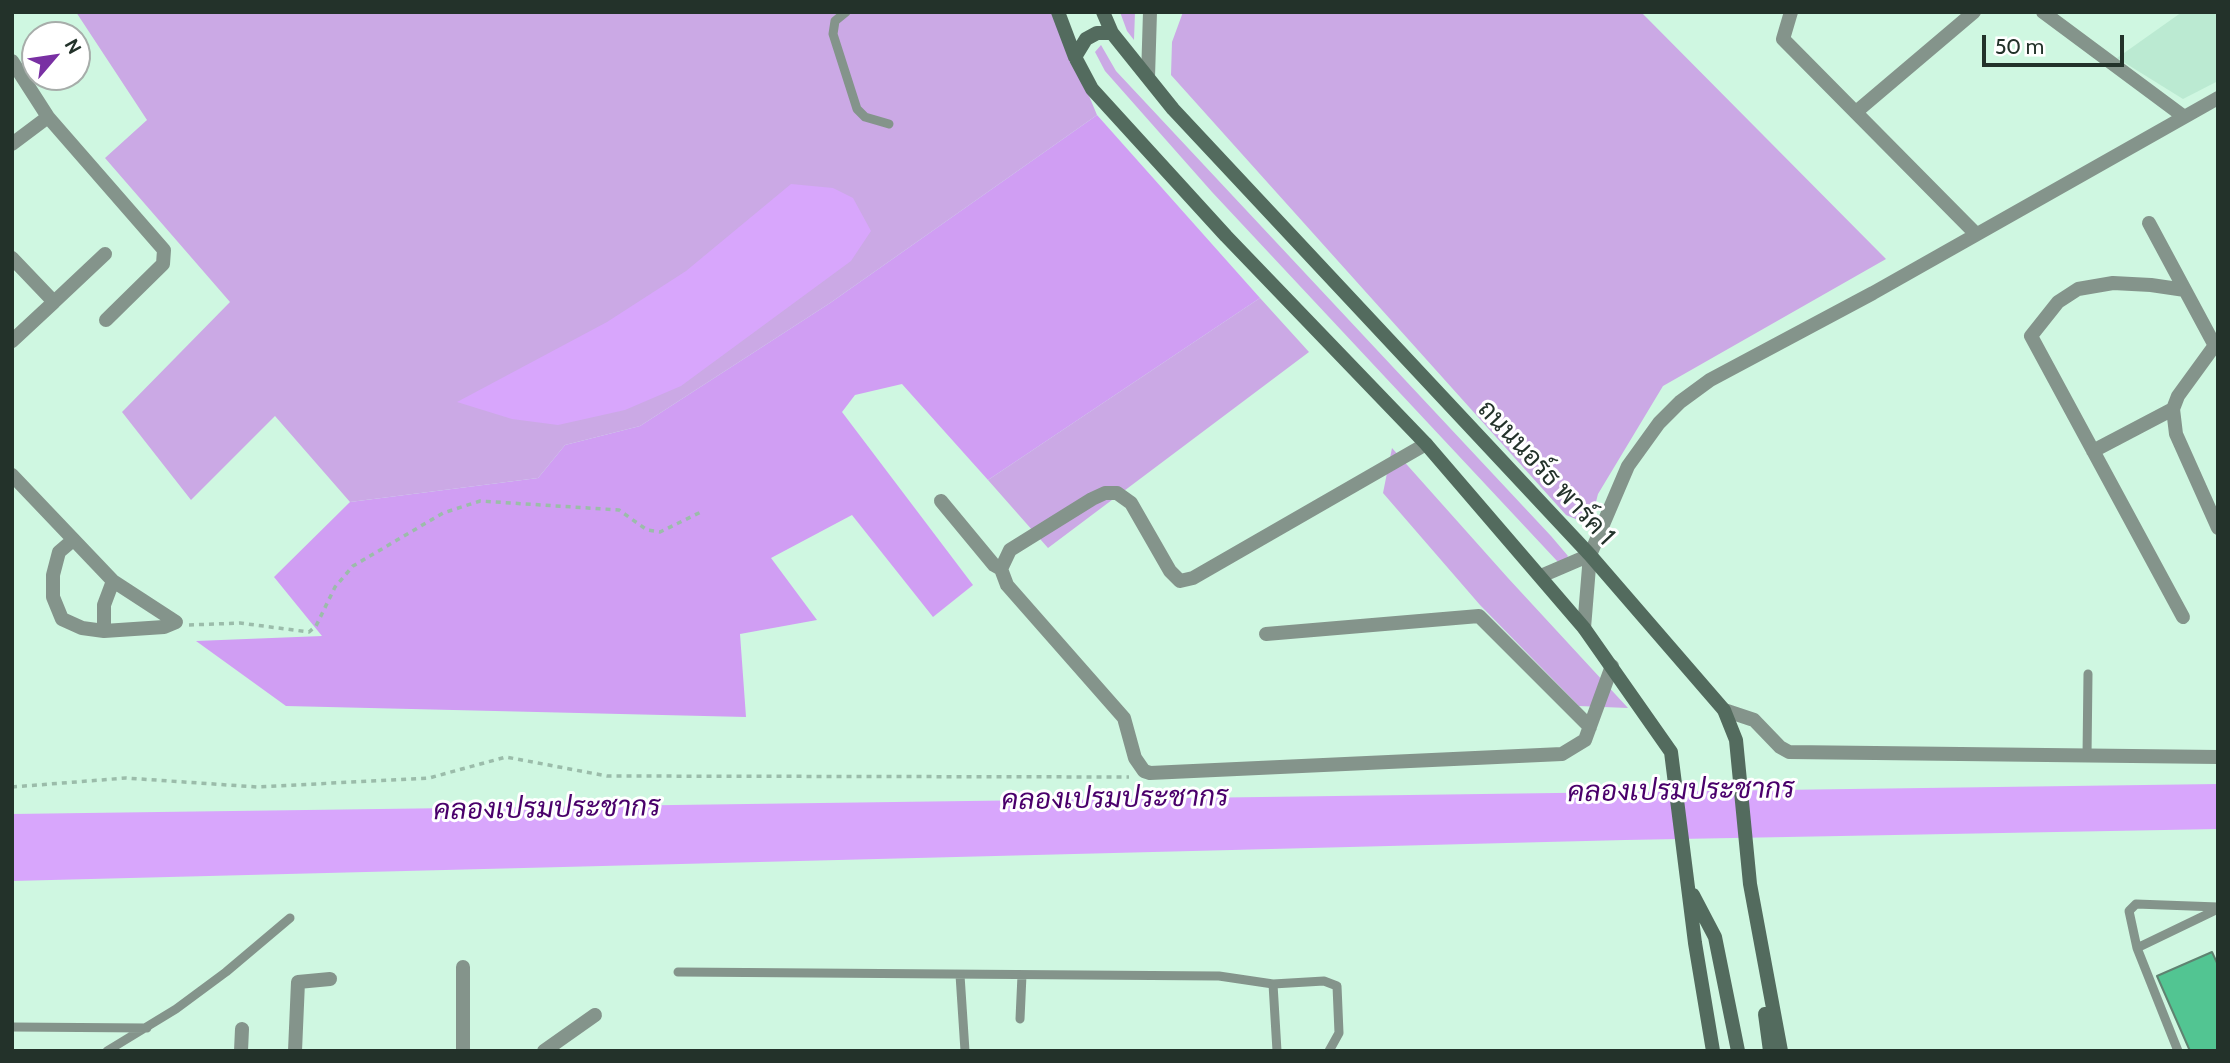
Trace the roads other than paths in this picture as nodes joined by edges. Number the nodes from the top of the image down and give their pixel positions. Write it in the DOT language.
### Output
graph roads {
  1 [pos="846,12"];
  2 [pos="1058,12"];
  3 [pos="1103,12"];
  4 [pos="1150,12"];
  5 [pos="1791,12"];
  6 [pos="1974,12"];
  7 [pos="2043,12"];
  8 [pos="1112,33"];
  9 [pos="1074,57"];
  10 [pos="12,61"];
  11 [pos="1148,77"];
  12 [pos="2218,97"];
  13 [pos="1856,112"];
  14 [pos="2183,116"];
  15 [pos="48,117"];
  16 [pos="889,124"];
  17 [pos="12,144"];
  18 [pos="2148,223"];
  19 [pos="1975,233"];
  20 [pos="105,254"];
  21 [pos="12,258"];
  22 [pos="2185,290"];
  23 [pos="54,302"];
  24 [pos="106,320"];
  25 [pos="12,341"];
  26 [pos="2216,342"];
  27 [pos="2174,409"];
  28 [pos="1426,444"];
  29 [pos="2093,450"];
  30 [pos="12,475"];
  31 [pos="941,501"];
  32 [pos="2218,528"];
  33 [pos="73,540"];
  34 [pos="1590,555"];
  35 [pos="1001,569"];
  36 [pos="1541,576"];
  37 [pos="113,582"];
  38 [pos="2183,617"];
  39 [pos="1584,628"];
  40 [pos="104,631"];
  41 [pos="1266,634"];
  42 [pos="1612,666"];
  43 [pos="2088,674"];
  44 [pos="1724,710"];
  45 [pos="1590,727"];
  46 [pos="2087,757"];
  47 [pos="2218,757"];
  48 [pos="1750,884"];
  49 [pos="1689,887"];
  50 [pos="2218,908"];
  51 [pos="290,918"];
  52 [pos="2137,948"];
  53 [pos="463,967"];
  54 [pos="678,972"];
  55 [pos="960,975"];
  56 [pos="1022,975"];
  57 [pos="330,979"];
  58 [pos="1273,984"];
  59 [pos="595,1015"];
  60 [pos="1020,1019"];
  61 [pos="12,1027"];
  62 [pos="149,1028"];
  63 [pos="242,1029"];
  64 [pos="107,1051"];
  65 [pos="241,1051"];
  66 [pos="295,1051"];
  67 [pos="463,1051"];
  68 [pos="544,1051"];
  69 [pos="965,1051"];
  70 [pos="1277,1051"];
  71 [pos="1329,1051"];
  72 [pos="1713,1051"];
  73 [pos="1738,1051"];
  74 [pos="1770,1051"];
  75 [pos="1781,1051"];
  76 [pos="2178,1051"];
  1 -- 16 [label="lane"];
  2 -- 9 [label="main road"];
  3 -- 8 [label="main road, ถนนนอร์ธ พาร์ค 1"];
  4 -- 11 [label="street"];
  5 -- 13 [label="street"];
  6 -- 13 [label="street"];
  7 -- 14 [label="street"];
  8 -- 9 [label="main road"];
  8 -- 11 [label="main road, ถนนนอร์ธ พาร์ค 1"];
  9 -- 28 [label="main road"];
  10 -- 15 [label="street"];
  11 -- 34 [label="main road, ถนนนอร์ธ พาร์ค 1"];
  12 -- 14 [label="street"];
  13 -- 19 [label="street"];
  14 -- 19 [label="street"];
  15 -- 17 [label="street"];
  15 -- 24 [label="street"];
  18 -- 22 [label="street"];
  19 -- 34 [label="street"];
  20 -- 23 [label="street"];
  21 -- 23 [label="street"];
  22 -- 26 [label="street"];
  22 -- 29 [label="street"];
  23 -- 25 [label="street"];
  26 -- 27 [label="street"];
  27 -- 29 [label="street"];
  27 -- 32 [label="street"];
  28 -- 35 [label="street"];
  28 -- 36 [label="main road"];
  29 -- 38 [label="street"];
  30 -- 33 [label="street"];
  31 -- 35 [label="street"];
  33 -- 37 [label="street"];
  33 -- 40 [label="street"];
  34 -- 36 [label="street"];
  34 -- 39 [label="street"];
  34 -- 44 [label="main road, ถนนนอร์ธ พาร์ค 1"];
  35 -- 45 [label="street"];
  36 -- 39 [label="main road"];
  37 -- 40 [label="street"];
  37 -- 40 [label="street"];
  39 -- 42 [label="main road"];
  41 -- 45 [label="street"];
  42 -- 45 [label="street"];
  42 -- 49 [label="main road"];
  43 -- 46 [label="lane"];
  44 -- 46 [label="street"];
  44 -- 48 [label="main road, ถนนนอร์ธ พาร์ค 1"];
  46 -- 47 [label="street"];
  48 -- 74 [label="main road"];
  48 -- 75 [label="main road, ถนนนอร์ธ พาร์ค 1"];
  49 -- 72 [label="main road"];
  49 -- 73 [label="main road"];
  50 -- 52 [label="lane"];
  50 -- 52 [label="lane"];
  51 -- 62 [label="lane"];
  52 -- 76 [label="lane"];
  53 -- 67 [label="street"];
  54 -- 55 [label="lane"];
  55 -- 56 [label="lane"];
  55 -- 69 [label="lane"];
  56 -- 58 [label="lane"];
  56 -- 60 [label="lane"];
  57 -- 66 [label="street"];
  58 -- 70 [label="lane"];
  58 -- 71 [label="lane"];
  59 -- 68 [label="street"];
  61 -- 62 [label="lane"];
  62 -- 64 [label="lane"];
  63 -- 65 [label="street"];
}
